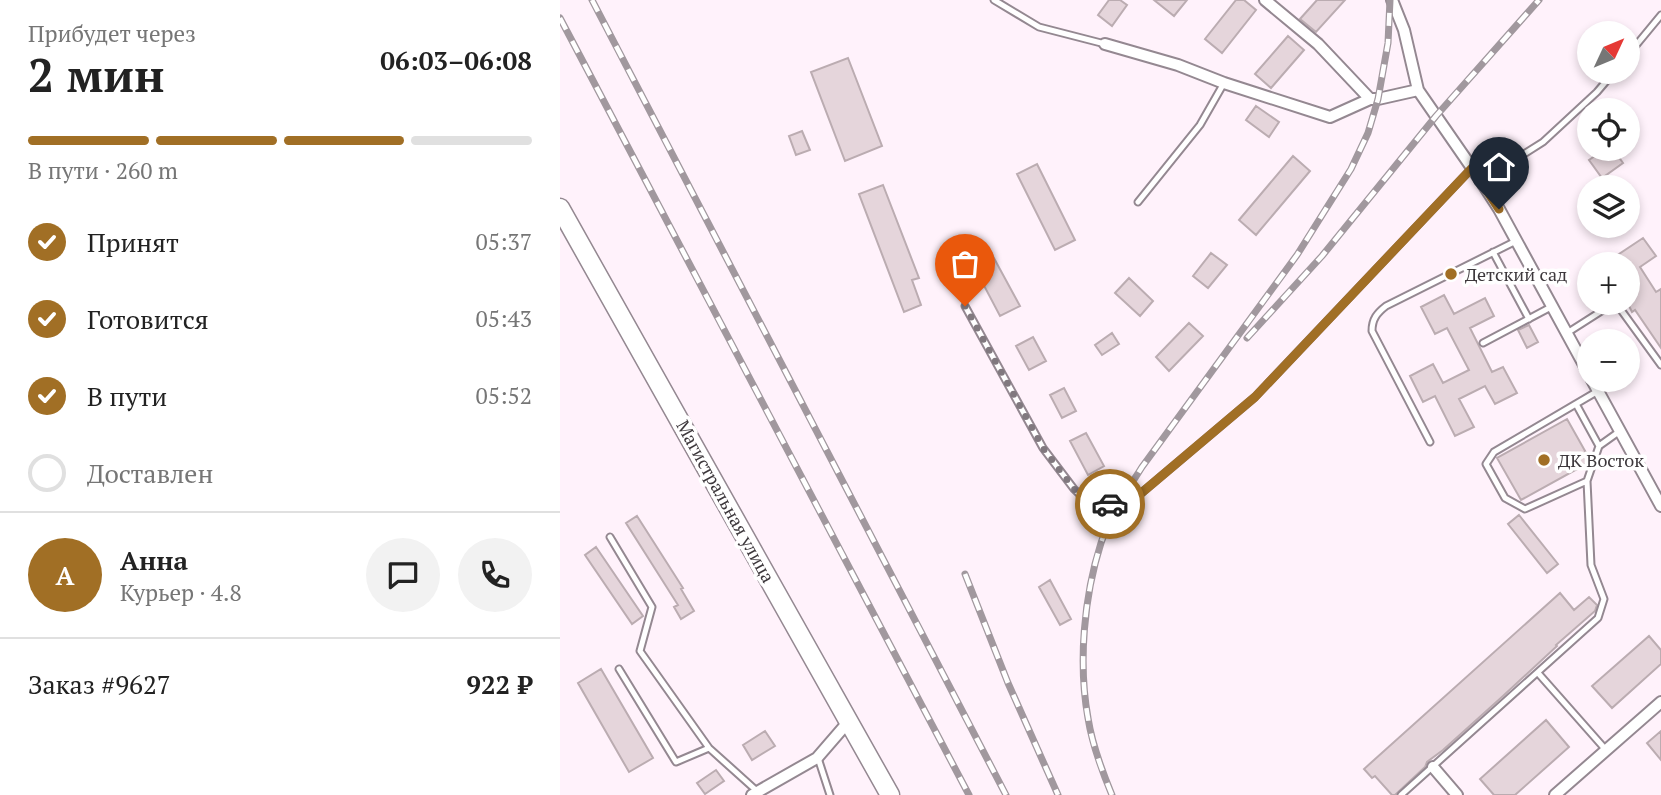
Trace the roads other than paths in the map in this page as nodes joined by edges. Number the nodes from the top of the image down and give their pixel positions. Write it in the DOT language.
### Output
graph roads {
  1 [pos="994,0"];
  2 [pos="1265,0"];
  3 [pos="1392,0"];
  4 [pos="1661,15"];
  5 [pos="1640,40"];
  6 [pos="1105,44"];
  7 [pos="1224,83"];
  8 [pos="1604,84"];
  9 [pos="1418,90"];
  10 [pos="1370,99"];
  11 [pos="1472,168"];
  12 [pos="1481,181"];
  13 [pos="1138,202"];
  14 [pos="560,208"];
  15 [pos="1516,241"];
  16 [pos="1493,252"];
  17 [pos="965,306"];
  18 [pos="1552,306"];
  19 [pos="1596,315"];
  20 [pos="1624,315"];
  21 [pos="1529,319"];
  22 [pos="1567,333"];
  23 [pos="1483,344"];
  24 [pos="1577,352"];
  25 [pos="1661,365"];
  26 [pos="1596,392"];
  27 [pos="1599,392"];
  28 [pos="1576,404"];
  29 [pos="1620,432"];
  30 [pos="1430,442"];
  31 [pos="1599,446"];
  32 [pos="1587,481"];
  33 [pos="1661,506"];
  34 [pos="610,537"];
  35 [pos="619,669"];
  36 [pos="1538,673"];
  37 [pos="1661,702"];
  38 [pos="849,721"];
  39 [pos="709,748"];
  40 [pos="1605,750"];
  41 [pos="817,758"];
  42 [pos="1433,767"];
  43 [pos="755,793"];
  44 [pos="830,795"];
  45 [pos="890,795"];
  46 [pos="1401,795"];
  47 [pos="1457,795"];
  48 [pos="1555,795"];
  1 -- 6 [label="lane"];
  2 -- 10 [label="street"];
  3 -- 9 [label="street"];
  4 -- 5 [label="lane"];
  6 -- 7 [label="street"];
  7 -- 10 [label="street"];
  7 -- 13 [label="lane"];
  8 -- 12 [label="lane"];
  9 -- 10 [label="street"];
  9 -- 11 [label="street"];
  11 -- 12 [label="street"];
  11 -- 17 [label="lane"];
  12 -- 15 [label="street"];
  14 -- 38 [label="main road, Магистральная улица"];
  15 -- 16 [label="lane"];
  15 -- 18 [label="street"];
  16 -- 21 [label="lane"];
  16 -- 30 [label="lane"];
  18 -- 21 [label="lane"];
  18 -- 22 [label="street"];
  19 -- 22 [label="lane"];
  20 -- 25 [label="lane"];
  21 -- 23 [label="lane"];
  22 -- 24 [label="street"];
  26 -- 28 [label="lane"];
  27 -- 29 [label="street"];
  28 -- 31 [label="lane"];
  28 -- 32 [label="lane"];
  29 -- 31 [label="lane"];
  29 -- 33 [label="street"];
  31 -- 32 [label="lane"];
  32 -- 36 [label="lane"];
  34 -- 39 [label="lane"];
  35 -- 39 [label="lane"];
  36 -- 40 [label="lane"];
  36 -- 42 [label="lane"];
  37 -- 40 [label="street"];
  38 -- 41 [label="street"];
  38 -- 45 [label="main road, Магистральная улица"];
  39 -- 43 [label="lane"];
  40 -- 48 [label="street"];
  41 -- 43 [label="street"];
  41 -- 44 [label="lane"];
  42 -- 46 [label="lane"];
  42 -- 47 [label="street"];
}
